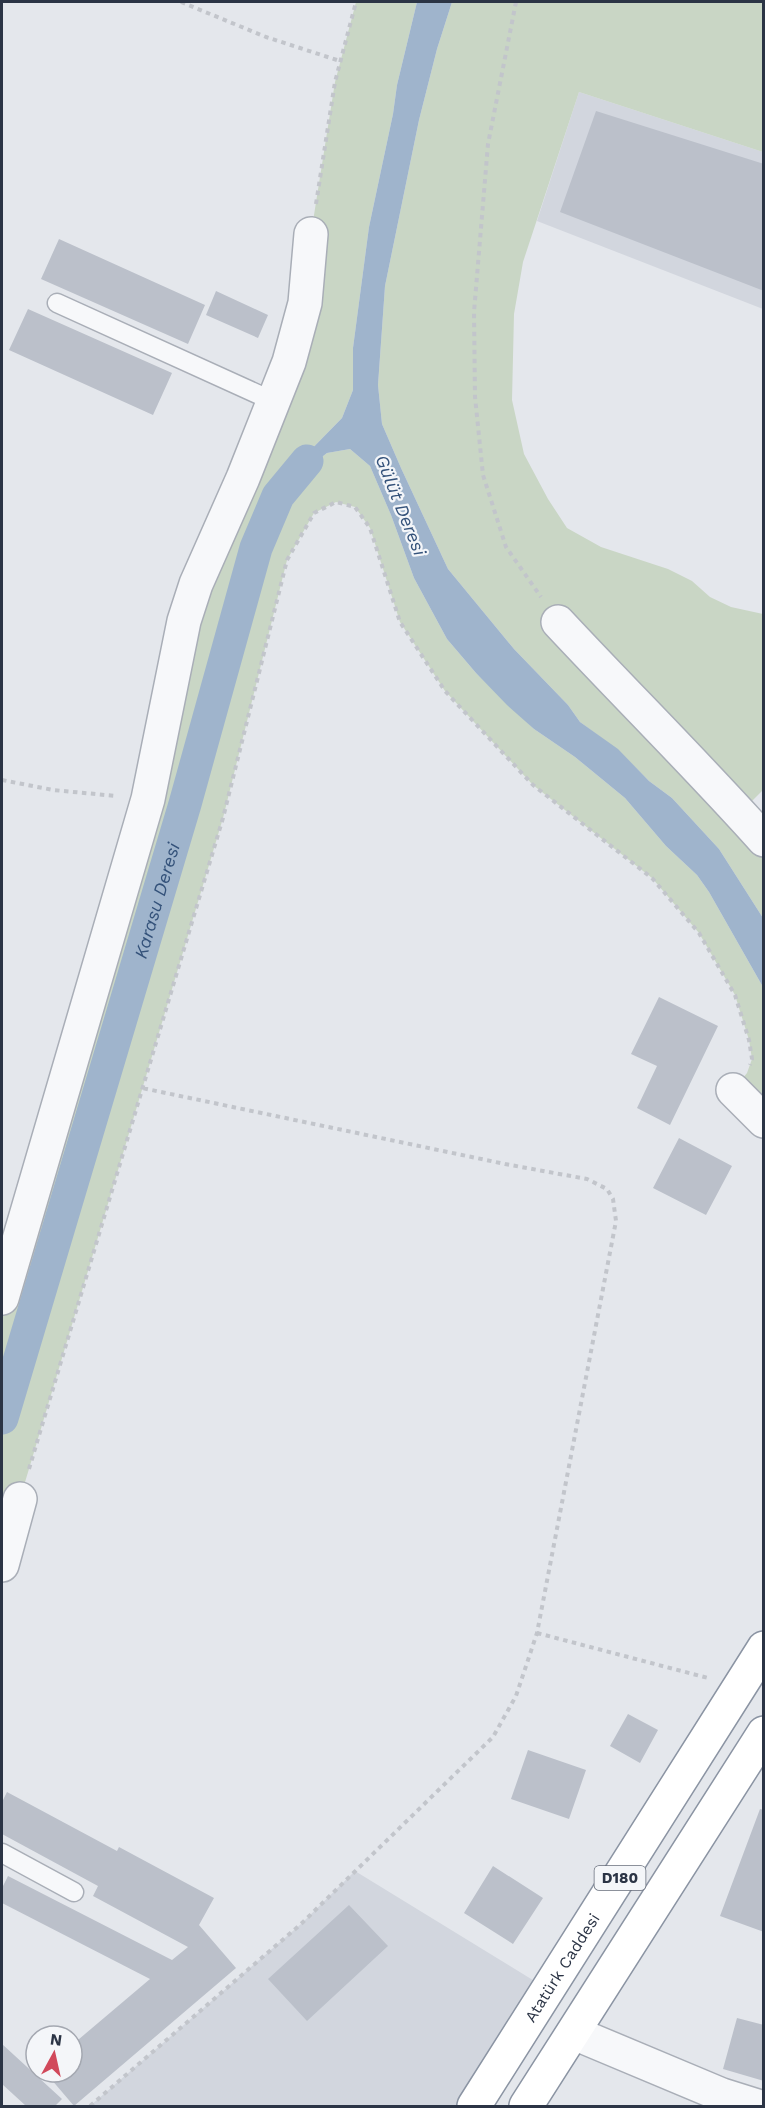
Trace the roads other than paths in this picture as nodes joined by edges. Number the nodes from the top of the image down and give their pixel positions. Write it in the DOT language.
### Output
graph roads {
  1 [pos="311,234"];
  2 [pos="57,303"];
  3 [pos="275,402"];
  4 [pos="558,622"];
  5 [pos="764,840"];
  6 [pos="733,1090"];
  7 [pos="764,1121"];
  8 [pos="2,1298"];
  9 [pos="20,1499"];
  10 [pos="2,1565"];
  11 [pos="764,1648"];
  12 [pos="764,1733"];
  13 [pos="2,1853"];
  14 [pos="74,1892"];
  15 [pos="573,2034"];
  16 [pos="474,2106"];
  17 [pos="526,2106"];
  18 [pos="757,2106"];
  1 -- 3 [label="street"];
  2 -- 3 [label="lane"];
  3 -- 8 [label="street"];
  4 -- 5 [label="street"];
  6 -- 7 [label="street"];
  9 -- 10 [label="street"];
  11 -- 16 [label="highway, Atatürk Caddesi / D180"];
  12 -- 15 [label="highway, D180"];
  13 -- 14 [label="lane"];
  15 -- 17 [label="highway, D180"];
  15 -- 18 [label="street"];
}
